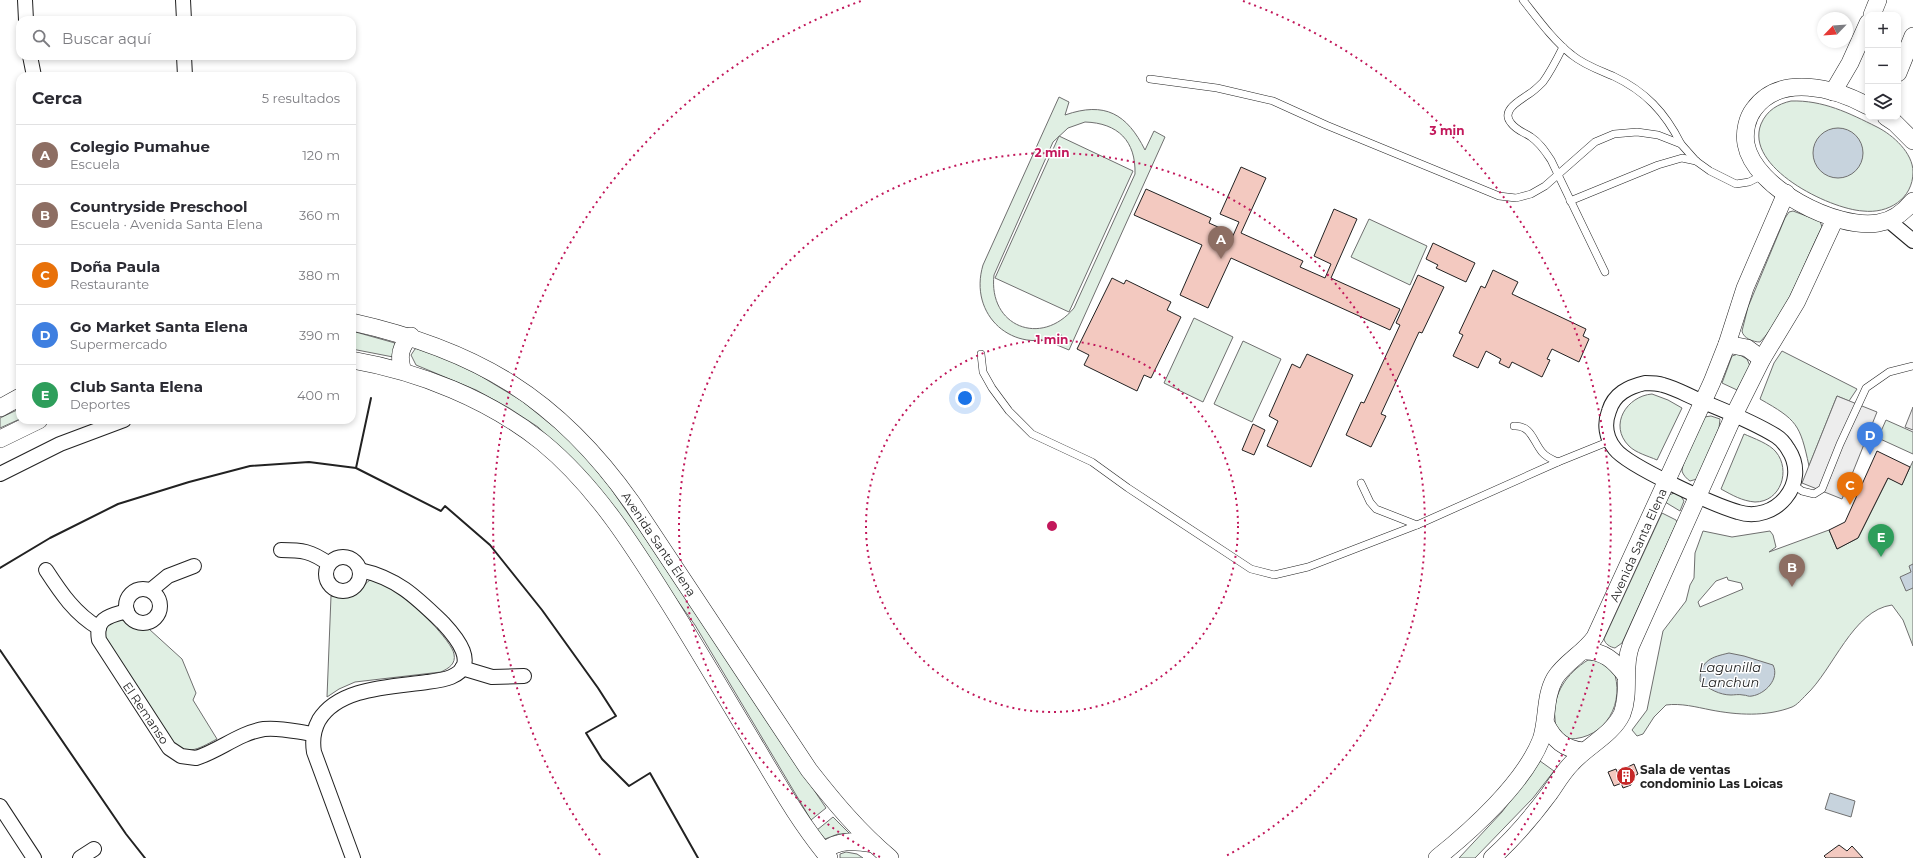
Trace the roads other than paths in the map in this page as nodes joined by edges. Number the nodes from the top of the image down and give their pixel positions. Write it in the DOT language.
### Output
graph roads {
  1 [pos="25,0"];
  2 [pos="183,0"];
  3 [pos="1523,0"];
  4 [pos="1878,0"];
  5 [pos="1873,12"];
  6 [pos="26,16"];
  7 [pos="184,16"];
  8 [pos="1865,30"];
  9 [pos="1913,36"];
  10 [pos="1563,47"];
  11 [pos="31,60"];
  12 [pos="184,60"];
  13 [pos="1901,66"];
  14 [pos="33,72"];
  15 [pos="185,72"];
  16 [pos="1150,79"];
  17 [pos="1833,92"];
  18 [pos="1865,105"];
  19 [pos="1890,120"];
  20 [pos="1913,141"];
  21 [pos="1681,144"];
  22 [pos="1696,161"];
  23 [pos="1558,174"];
  24 [pos="1764,175"];
  25 [pos="1786,193"];
  26 [pos="1570,201"];
  27 [pos="1913,201"];
  28 [pos="1835,219"];
  29 [pos="1888,220"];
  30 [pos="1913,241"];
  31 [pos="1604,272"];
  32 [pos="356,323"];
  33 [pos="411,336"];
  34 [pos="1727,344"];
  35 [pos="981,354"];
  36 [pos="1762,359"];
  37 [pos="356,361"];
  38 [pos="1913,366"];
  39 [pos="402,371"];
  40 [pos="16,399"];
  41 [pos="1703,402"];
  42 [pos="0,408"];
  43 [pos="1734,415"];
  44 [pos="31,424"];
  45 [pos="112,424"];
  46 [pos="1514,426"];
  47 [pos="0,439"];
  48 [pos="1610,441"];
  49 [pos="1558,462"];
  50 [pos="0,474"];
  51 [pos="1667,480"];
  52 [pos="1361,483"];
  53 [pos="1794,485"];
  54 [pos="1698,495"];
  55 [pos="1417,525"];
  56 [pos="281,550"];
  57 [pos="329,564"];
  58 [pos="194,566"];
  59 [pos="46,570"];
  60 [pos="360,570"];
  61 [pos="150,590"];
  62 [pos="127,611"];
  63 [pos="99,628"];
  64 [pos="1583,651"];
  65 [pos="462,668"];
  66 [pos="524,676"];
  67 [pos="1626,676"];
  68 [pos="1546,724"];
  69 [pos="313,734"];
  70 [pos="1583,751"];
  71 [pos="0,806"];
  72 [pos="874,844"];
  73 [pos="94,849"];
  74 [pos="822,856"];
  75 [pos="34,858"];
  76 [pos="80,858"];
  77 [pos="353,858"];
  78 [pos="890,858"];
  79 [pos="1437,858"];
  80 [pos="1492,858"];
  1 -- 6 [label="street"];
  2 -- 7 [label="street"];
  3 -- 10 [label="lane"];
  4 -- 5 [label="street"];
  8 -- 17 [label="street"];
  9 -- 13 [label="street"];
  10 -- 21 [label="lane"];
  10 -- 23 [label="lane"];
  11 -- 14 [label="street"];
  12 -- 15 [label="street"];
  16 -- 23 [label="lane"];
  17 -- 18 [label="street"];
  17 -- 24 [label="street"];
  19 -- 20 [label="street"];
  21 -- 22 [label="lane"];
  21 -- 23 [label="lane"];
  22 -- 24 [label="lane"];
  22 -- 26 [label="lane"];
  23 -- 26 [label="lane"];
  24 -- 25 [label="street"];
  25 -- 28 [label="street"];
  25 -- 34 [label="street, Avenida Santa Elena"];
  26 -- 31 [label="lane"];
  27 -- 29 [label="street"];
  28 -- 29 [label="street"];
  28 -- 36 [label="street"];
  29 -- 30 [label="street"];
  32 -- 33 [label="street, Avenida Santa Elena"];
  33 -- 39 [label="street"];
  33 -- 72 [label="street, Avenida Santa Elena"];
  34 -- 36 [label="street"];
  34 -- 41 [label="street, Avenida Santa Elena"];
  35 -- 55 [label="lane"];
  36 -- 43 [label="street"];
  37 -- 39 [label="street, Avenida Santa Elena"];
  38 -- 53 [label="lane"];
  39 -- 74 [label="street, Avenida Santa Elena"];
  40 -- 42 [label="street"];
  41 -- 43 [label="street"];
  41 -- 48 [label="street"];
  41 -- 51 [label="street, Avenida Santa Elena"];
  43 -- 53 [label="street"];
  43 -- 54 [label="street"];
  44 -- 47 [label="street"];
  45 -- 50 [label="street"];
  46 -- 49 [label="lane"];
  48 -- 49 [label="lane"];
  48 -- 51 [label="street"];
  49 -- 55 [label="lane"];
  51 -- 54 [label="street"];
  51 -- 64 [label="street, Avenida Santa Elena"];
  52 -- 55 [label="lane"];
  53 -- 54 [label="street"];
  54 -- 67 [label="street"];
  56 -- 57 [label="street"];
  57 -- 60 [label="street"];
  57 -- 60 [label="street"];
  58 -- 61 [label="street"];
  59 -- 63 [label="street"];
  60 -- 65 [label="street"];
  61 -- 62 [label="street"];
  61 -- 62 [label="street"];
  62 -- 63 [label="street"];
  63 -- 69 [label="street, El Remanso"];
  64 -- 67 [label="street"];
  64 -- 68 [label="street, Avenida Santa Elena"];
  65 -- 66 [label="street"];
  65 -- 69 [label="street"];
  67 -- 70 [label="street"];
  68 -- 70 [label="street"];
  68 -- 79 [label="street, Avenida Santa Elena"];
  69 -- 77 [label="street"];
  70 -- 80 [label="street"];
  71 -- 75 [label="street"];
  72 -- 74 [label="street"];
  72 -- 78 [label="street, Avenida Santa Elena"];
  73 -- 76 [label="street"];
}
